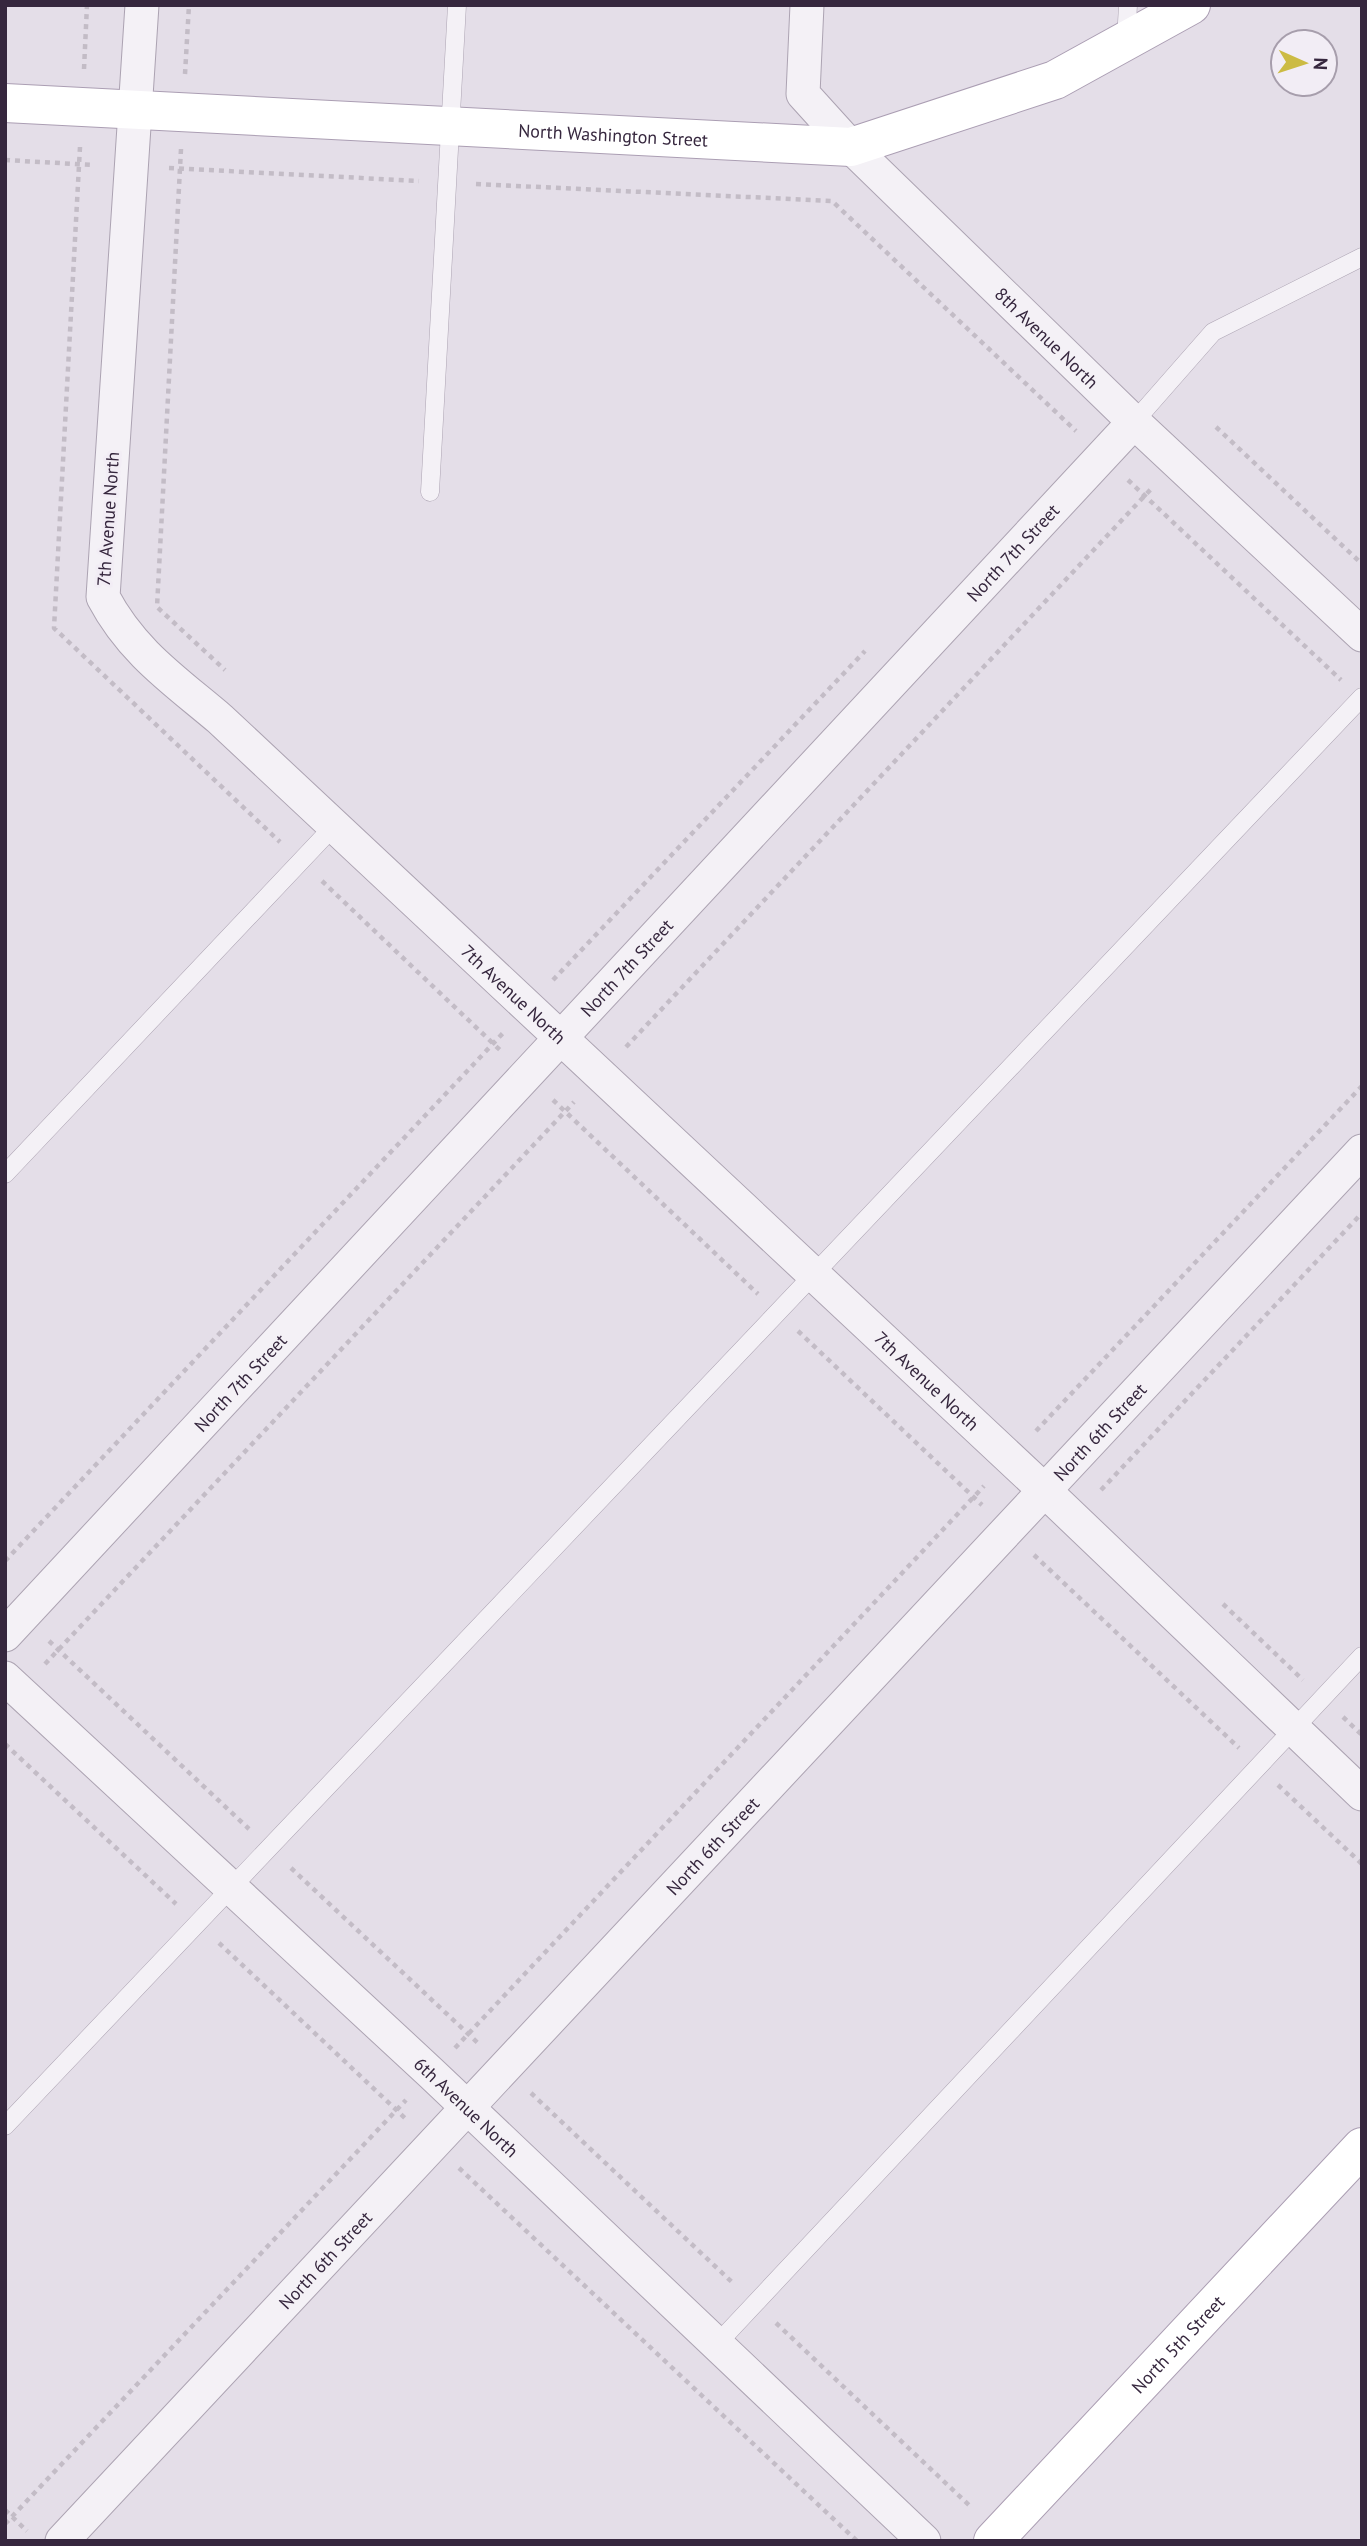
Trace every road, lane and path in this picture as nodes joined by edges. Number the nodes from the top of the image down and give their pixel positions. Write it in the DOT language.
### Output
graph roads {
  1 [pos="142,5"];
  2 [pos="457,5"];
  3 [pos="807,5"];
  4 [pos="1191,5"];
  5 [pos="1127,23"];
  6 [pos="5,103"];
  7 [pos="135,111"];
  8 [pos="451,127"];
  9 [pos="851,147"];
  10 [pos="5,160"];
  11 [pos="132,167"];
  12 [pos="447,182"];
  13 [pos="1362,257"];
  14 [pos="1134,422"];
  15 [pos="1216,427"];
  16 [pos="1103,456"];
  17 [pos="430,492"];
  18 [pos="1362,564"];
  19 [pos="1362,635"];
  20 [pos="1361,698"];
  21 [pos="334,826"];
  22 [pos="562,1038"];
  23 [pos="1362,1086"];
  24 [pos="1362,1152"];
  25 [pos="5,1174"];
  26 [pos="812,1272"];
  27 [pos="1010,1458"];
  28 [pos="1043,1489"];
  29 [pos="5,1635"];
  30 [pos="1362,1656"];
  31 [pos="5,1678"];
  32 [pos="1294,1729"];
  33 [pos="1362,1794"];
  34 [pos="232,1888"];
  35 [pos="431,2073"];
  36 [pos="467,2107"];
  37 [pos="5,2126"];
  38 [pos="1362,2147"];
  39 [pos="717,2344"];
  40 [pos="5,2510"];
  41 [pos="12,2517"];
  42 [pos="5,2524"];
  43 [pos="30,2533"];
  44 [pos="62,2541"];
  45 [pos="924,2541"];
  46 [pos="993,2541"];
  1 -- 7 [label="street, 7th Avenue North"];
  2 -- 8 [label="lane"];
  3 -- 9 [label="street, 8th Avenue North"];
  4 -- 5 [label="main road, North Washington Street"];
  5 -- 9 [label="main road, North Washington Street"];
  6 -- 7 [label="main road, North Washington Street"];
  7 -- 8 [label="main road, North Washington Street"];
  7 -- 11 [label="street, 7th Avenue North"];
  8 -- 9 [label="main road, North Washington Street"];
  8 -- 12 [label="lane"];
  9 -- 14 [label="street, 8th Avenue North"];
  10 -- 11 [label="path"];
  11 -- 12 [label="path"];
  11 -- 21 [label="street, 7th Avenue North"];
  12 -- 16 [label="path"];
  12 -- 17 [label="lane"];
  13 -- 14 [label="lane"];
  14 -- 16 [label="street, North 7th Street"];
  14 -- 19 [label="street, 8th Avenue North"];
  15 -- 18 [label="path"];
  16 -- 20 [label="path"];
  16 -- 22 [label="street, North 7th Street"];
  20 -- 26 [label="lane"];
  21 -- 22 [label="street, 7th Avenue North"];
  21 -- 25 [label="lane"];
  22 -- 26 [label="street, 7th Avenue North"];
  22 -- 29 [label="street, North 7th Street"];
  23 -- 27 [label="path"];
  24 -- 28 [label="street, North 6th Street"];
  26 -- 27 [label="street, 7th Avenue North"];
  26 -- 34 [label="lane"];
  27 -- 28 [label="street, 7th Avenue North"];
  27 -- 35 [label="path"];
  28 -- 32 [label="street, 7th Avenue North"];
  28 -- 36 [label="street, North 6th Street"];
  30 -- 32 [label="lane"];
  31 -- 34 [label="street, 6th Avenue North"];
  32 -- 33 [label="street, 7th Avenue North"];
  32 -- 39 [label="lane"];
  34 -- 35 [label="street, 6th Avenue North"];
  34 -- 37 [label="lane"];
  35 -- 36 [label="street, 6th Avenue North"];
  35 -- 41 [label="path"];
  36 -- 39 [label="street, 6th Avenue North"];
  36 -- 44 [label="street, North 6th Street"];
  38 -- 46 [label="main road, North 5th Street"];
  39 -- 45 [label="street, 6th Avenue North"];
  40 -- 41 [label="path"];
  41 -- 42 [label="path"];
  41 -- 43 [label="path"];
}
